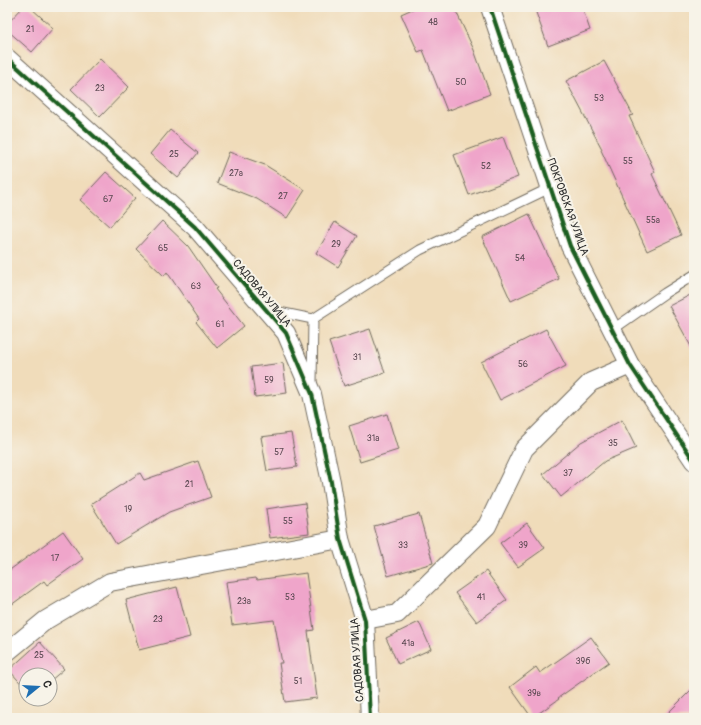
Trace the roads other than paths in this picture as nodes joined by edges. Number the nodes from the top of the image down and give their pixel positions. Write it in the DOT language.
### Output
graph roads {
  1 [pos="490,7"];
  2 [pos="7,58"];
  3 [pos="550,188"];
  4 [pos="694,275"];
  5 [pos="266,309"];
  6 [pos="313,319"];
  7 [pos="612,330"];
  8 [pos="630,365"];
  9 [pos="312,394"];
  10 [pos="694,461"];
  11 [pos="340,539"];
  12 [pos="365,620"];
  13 [pos="7,652"];
  14 [pos="370,718"];
  1 -- 3 [label="street, ПОКРОВСКАЯ УЛИЦА"];
  2 -- 5 [label="street, САДОВАЯ УЛИЦА"];
  3 -- 6 [label="lane"];
  3 -- 7 [label="street, ПОКРОВСКАЯ УЛИЦА"];
  4 -- 7 [label="lane"];
  5 -- 6 [label="lane"];
  5 -- 9 [label="street, САДОВАЯ УЛИЦА"];
  6 -- 9 [label="lane"];
  7 -- 8 [label="street, ПОКРОВСКАЯ УЛИЦА"];
  8 -- 10 [label="street, ПОКРОВСКАЯ УЛИЦА"];
  8 -- 12 [label="street"];
  9 -- 11 [label="street, САДОВАЯ УЛИЦА"];
  11 -- 12 [label="street, САДОВАЯ УЛИЦА"];
  11 -- 13 [label="street"];
  12 -- 14 [label="street, САДОВАЯ УЛИЦА"];
}
